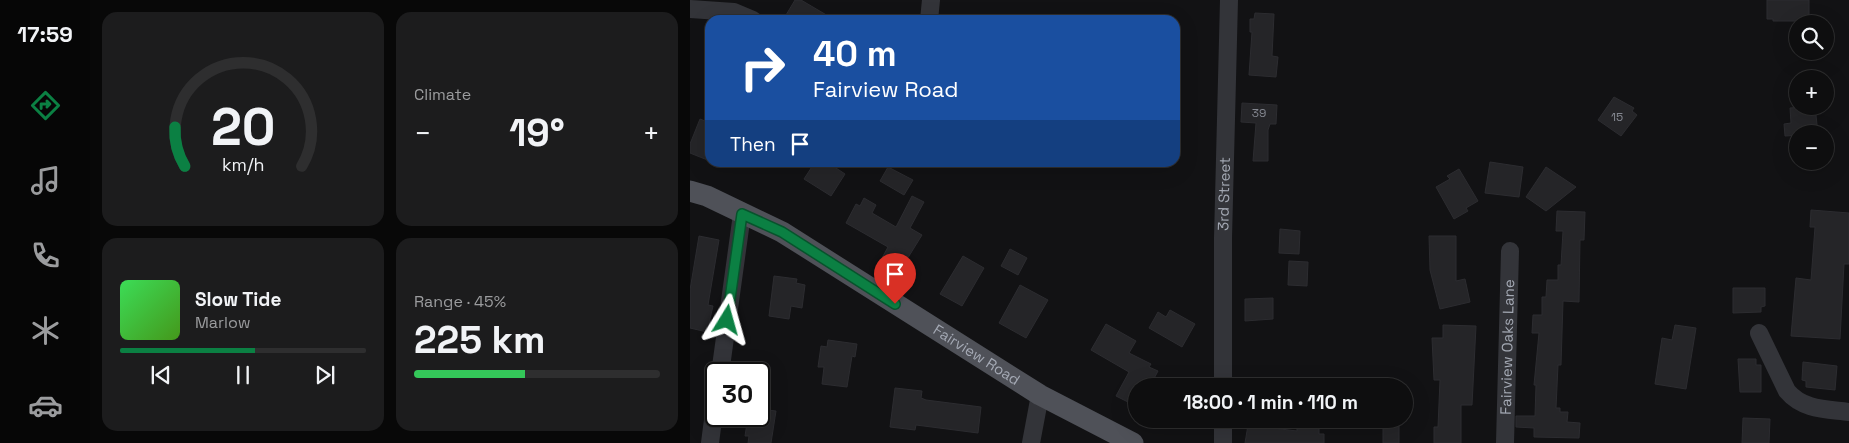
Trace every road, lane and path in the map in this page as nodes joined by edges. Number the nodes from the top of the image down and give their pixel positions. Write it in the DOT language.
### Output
graph roads {
  1 [pos="931,0"];
  2 [pos="1229,0"];
  3 [pos="690,9"];
  4 [pos="741,15"];
  5 [pos="930,15"];
  6 [pos="690,191"];
  7 [pos="742,214"];
  8 [pos="1510,251"];
  9 [pos="1759,333"];
  10 [pos="722,362"];
  11 [pos="1223,378"];
  12 [pos="1040,396"];
  13 [pos="1849,412"];
  14 [pos="712,427"];
  15 [pos="1223,428"];
  16 [pos="710,443"];
  17 [pos="1031,443"];
  18 [pos="1133,443"];
  19 [pos="1223,443"];
  20 [pos="1505,443"];
  1 -- 5 [label="street"];
  2 -- 11 [label="street, 3rd Street"];
  3 -- 4 [label="street"];
  6 -- 7 [label="main road, Fairview Road"];
  7 -- 10 [label="street"];
  7 -- 12 [label="main road, Fairview Road"];
  8 -- 20 [label="street, Fairview Oaks Lane"];
  9 -- 13 [label="street"];
  12 -- 17 [label="street"];
  12 -- 18 [label="main road, Fairview Road"];
  14 -- 16 [label="street"];
  15 -- 19 [label="street"];
}
